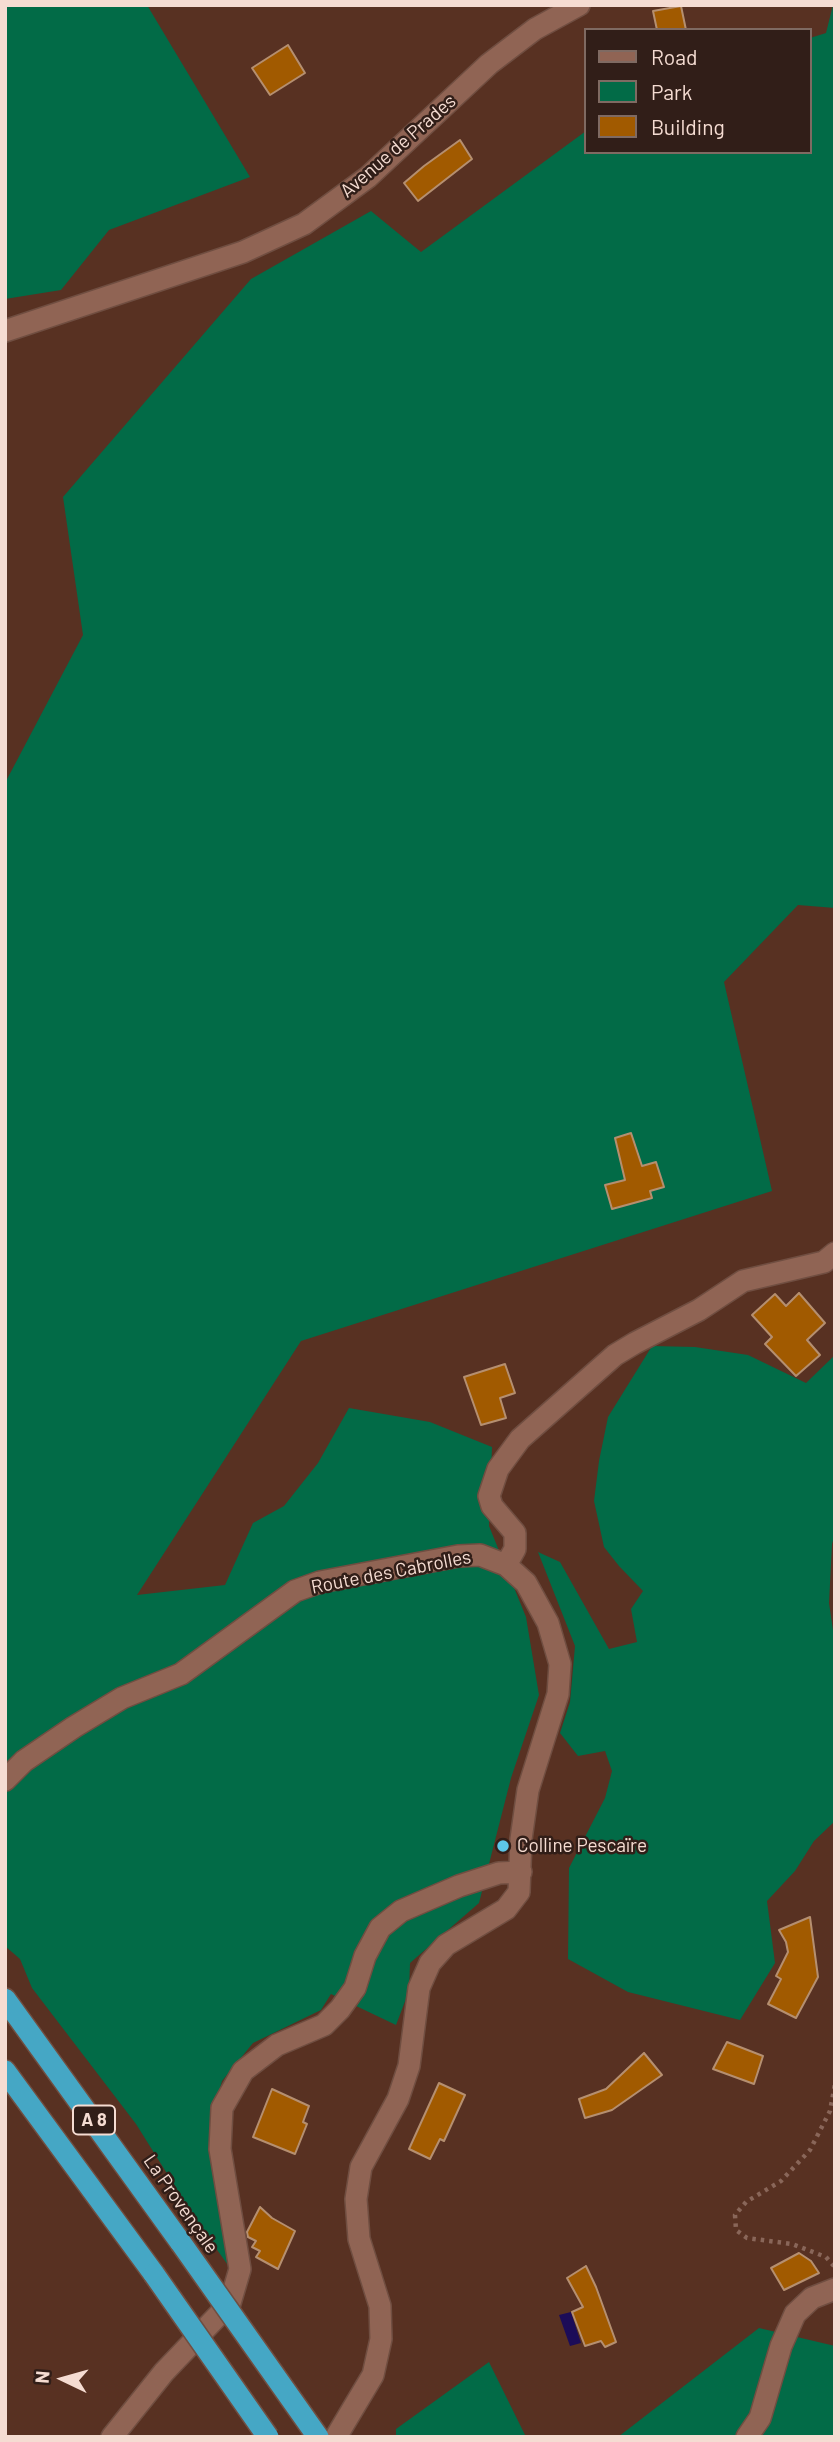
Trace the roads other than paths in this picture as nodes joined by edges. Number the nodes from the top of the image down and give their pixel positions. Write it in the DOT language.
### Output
graph roads {
  1 [pos="579,5"];
  2 [pos="5,331"];
  3 [pos="835,1253"];
  4 [pos="506,1565"];
  5 [pos="5,1780"];
  6 [pos="521,1872"];
  7 [pos="5,1999"];
  8 [pos="5,2071"];
  9 [pos="835,2289"];
  10 [pos="112,2437"];
  11 [pos="268,2437"];
  12 [pos="318,2437"];
  13 [pos="336,2437"];
  14 [pos="747,2437"];
  1 -- 2 [label="street, Avenue de Prades"];
  3 -- 4 [label="street"];
  4 -- 5 [label="street, Route des Cabrolles"];
  4 -- 6 [label="street"];
  6 -- 10 [label="street"];
  6 -- 13 [label="street"];
  7 -- 12 [label="highway, La Provençale / A 8, bridge"];
  8 -- 11 [label="highway, A 8, bridge"];
  9 -- 14 [label="street"];
}
